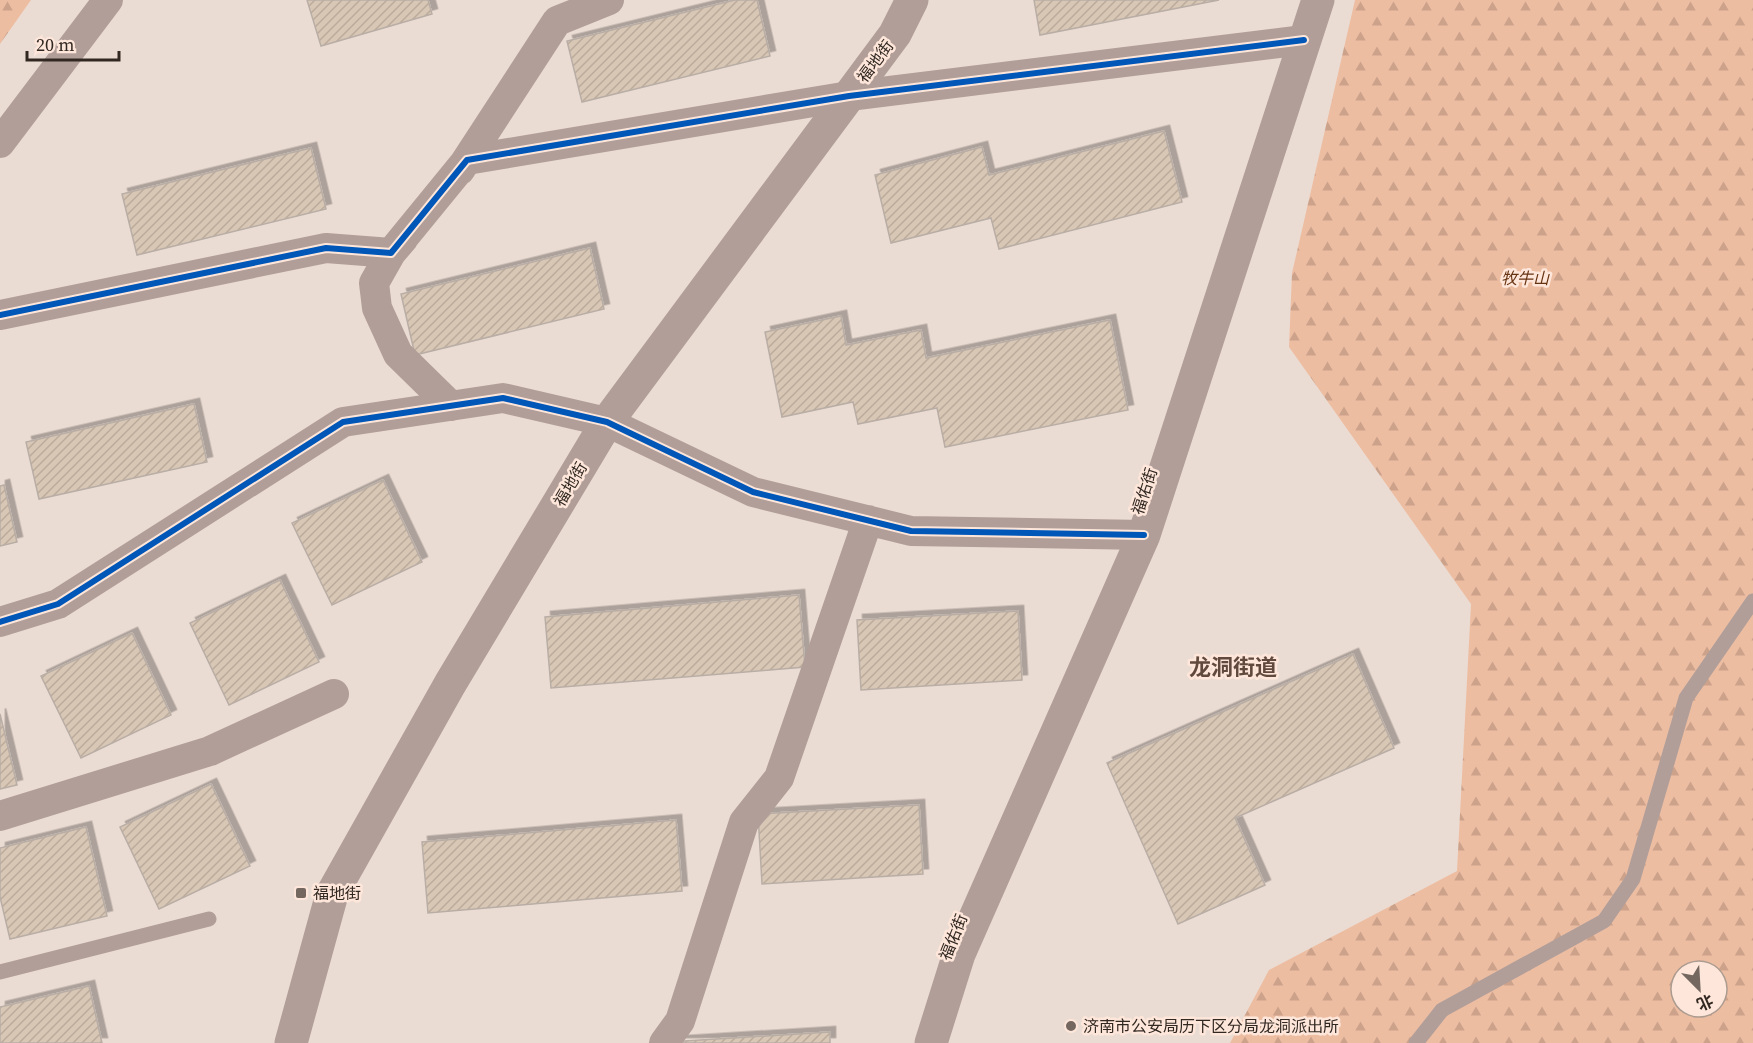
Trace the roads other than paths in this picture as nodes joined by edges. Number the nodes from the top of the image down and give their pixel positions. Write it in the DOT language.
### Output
graph roads {
  1 [pos="108,0"];
  2 [pos="609,0"];
  3 [pos="912,0"];
  4 [pos="1317,0"];
  5 [pos="1304,40"];
  6 [pos="849,96"];
  7 [pos="0,143"];
  8 [pos="466,160"];
  9 [pos="391,253"];
  10 [pos="0,315"];
  11 [pos="451,406"];
  12 [pos="607,422"];
  13 [pos="868,520"];
  14 [pos="1144,536"];
  15 [pos="1753,601"];
  16 [pos="0,622"];
  17 [pos="334,694"];
  18 [pos="0,816"];
  19 [pos="209,918"];
  20 [pos="0,972"];
  21 [pos="291,1043"];
  22 [pos="664,1043"];
  23 [pos="931,1043"];
  24 [pos="1416,1043"];
  1 -- 7 [label="street"];
  2 -- 8 [label="street"];
  3 -- 6 [label="street, 福地街"];
  4 -- 5 [label="street, 福佑街"];
  5 -- 6 [label="street"];
  5 -- 14 [label="street, 福佑街"];
  6 -- 8 [label="street"];
  6 -- 12 [label="street, 福地街"];
  8 -- 9 [label="street"];
  9 -- 10 [label="street"];
  9 -- 11 [label="street"];
  11 -- 12 [label="street"];
  11 -- 16 [label="street"];
  12 -- 13 [label="street"];
  12 -- 21 [label="street, 福地街"];
  13 -- 14 [label="street"];
  13 -- 22 [label="street"];
  14 -- 23 [label="street, 福佑街"];
  15 -- 24 [label="lane"];
  17 -- 18 [label="street"];
  19 -- 20 [label="lane"];
}
